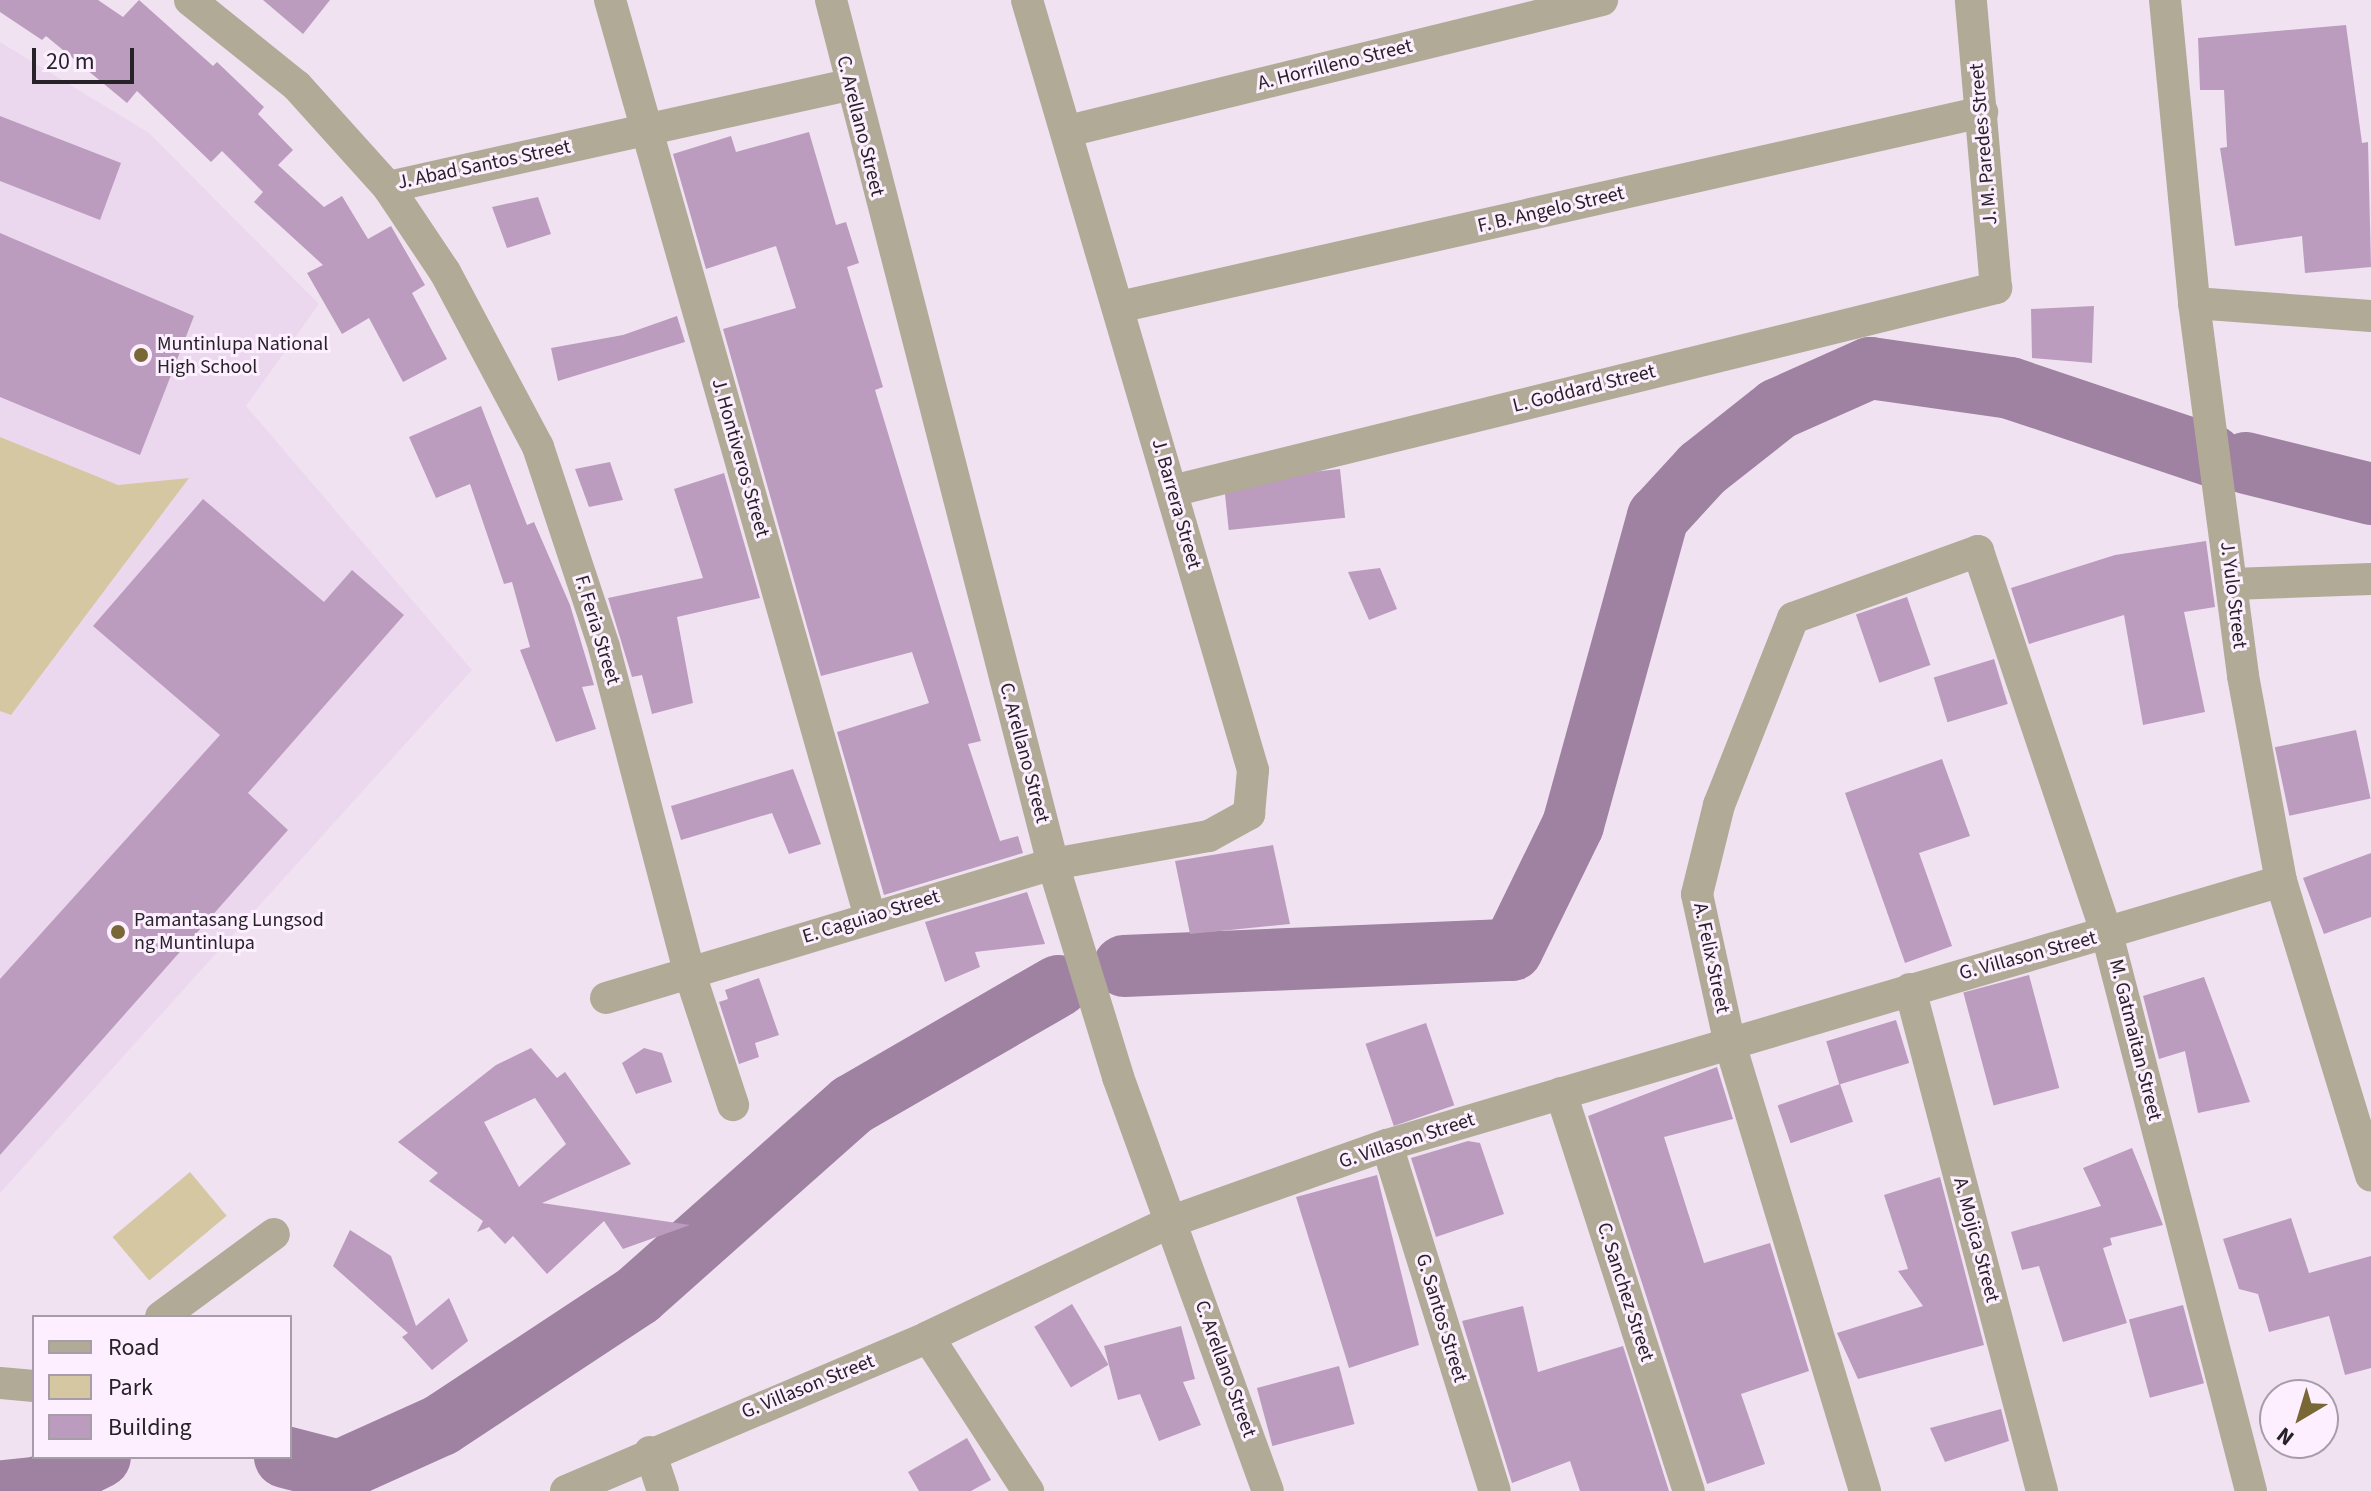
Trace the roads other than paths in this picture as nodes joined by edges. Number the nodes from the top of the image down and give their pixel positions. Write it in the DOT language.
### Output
graph roads {
  1 [pos="190,0"];
  2 [pos="610,0"];
  3 [pos="831,0"];
  4 [pos="1027,0"];
  5 [pos="1602,0"];
  6 [pos="1971,0"];
  7 [pos="2165,0"];
  8 [pos="848,85"];
  9 [pos="1982,112"];
  10 [pos="647,129"];
  11 [pos="1068,131"];
  12 [pos="388,187"];
  13 [pos="1996,288"];
  14 [pos="2194,303"];
  15 [pos="1119,307"];
  16 [pos="2371,316"];
  17 [pos="1172,491"];
  18 [pos="1978,551"];
  19 [pos="2371,579"];
  20 [pos="2232,584"];
  21 [pos="1053,864"];
  22 [pos="2281,881"];
  23 [pos="870,917"];
  24 [pos="2107,934"];
  25 [pos="690,974"];
  26 [pos="1910,989"];
  27 [pos="606,998"];
  28 [pos="1729,1040"];
  29 [pos="1561,1093"];
  30 [pos="733,1105"];
  31 [pos="1387,1145"];
  32 [pos="2371,1176"];
  33 [pos="1172,1221"];
  34 [pos="274,1234"];
  35 [pos="164,1315"];
  36 [pos="928,1337"];
  37 [pos="0,1383"];
  38 [pos="32,1386"];
  39 [pos="650,1452"];
  40 [pos="566,1491"];
  41 [pos="663,1491"];
  42 [pos="1028,1491"];
  43 [pos="1268,1491"];
  44 [pos="1495,1491"];
  45 [pos="1689,1491"];
  46 [pos="1865,1491"];
  47 [pos="2042,1491"];
  48 [pos="2251,1491"];
  1 -- 12 [label="street, J. Abad Santos Street"];
  2 -- 10 [label="street, J. Hontiveros Street"];
  3 -- 8 [label="street, C. Arellano Street"];
  4 -- 11 [label="street, J. Barrera Street"];
  5 -- 11 [label="street, A. Horrilleno Street"];
  6 -- 9 [label="street, J. M. Paredes Street"];
  7 -- 14 [label="street, J. Yulo Street"];
  8 -- 10 [label="street, J. Abad Santos Street"];
  8 -- 21 [label="street, C. Arellano Street"];
  9 -- 13 [label="street, J. M. Paredes Street"];
  9 -- 15 [label="street, F. B. Angelo Street"];
  10 -- 12 [label="street, J. Abad Santos Street"];
  10 -- 23 [label="street, J. Hontiveros Street"];
  11 -- 15 [label="street, J. Barrera Street"];
  12 -- 25 [label="street, F. Feria Street"];
  13 -- 17 [label="street, L. Goddard Street"];
  14 -- 16 [label="street"];
  14 -- 20 [label="street, J. Yulo Street"];
  15 -- 17 [label="street, J. Barrera Street"];
  17 -- 21 [label="street, J. Barrera Street"];
  18 -- 24 [label="street, M. Gatmaitan Street"];
  18 -- 28 [label="street, A. Felix Street"];
  19 -- 20 [label="street"];
  20 -- 22 [label="street, J. Yulo Street"];
  21 -- 23 [label="street, E. Caguiao Street"];
  21 -- 33 [label="street, C. Arellano Street"];
  22 -- 24 [label="street, G. Villason Street"];
  22 -- 32 [label="street, J. Yulo Street"];
  23 -- 25 [label="street, E. Caguiao Street"];
  24 -- 26 [label="street, G. Villason Street"];
  24 -- 48 [label="street, M. Gatmaitan Street"];
  25 -- 27 [label="street, E. Caguiao Street"];
  25 -- 30 [label="street, F. Feria Street"];
  26 -- 28 [label="street, G. Villason Street"];
  26 -- 47 [label="street, A. Mojica Street"];
  28 -- 29 [label="street, G. Villason Street"];
  28 -- 46 [label="street, A. Felix Street"];
  29 -- 31 [label="street, G. Villason Street"];
  29 -- 45 [label="street, C. Sanchez Street"];
  31 -- 33 [label="street, G. Villason Street"];
  31 -- 44 [label="street, G. Santos Street"];
  33 -- 36 [label="street, G. Villason Street"];
  33 -- 43 [label="street, C. Arellano Street"];
  34 -- 35 [label="street"];
  36 -- 39 [label="street, G. Villason Street"];
  36 -- 42 [label="street"];
  37 -- 38 [label="street"];
  39 -- 40 [label="street, G. Villason Street"];
  39 -- 41 [label="street"];
}
